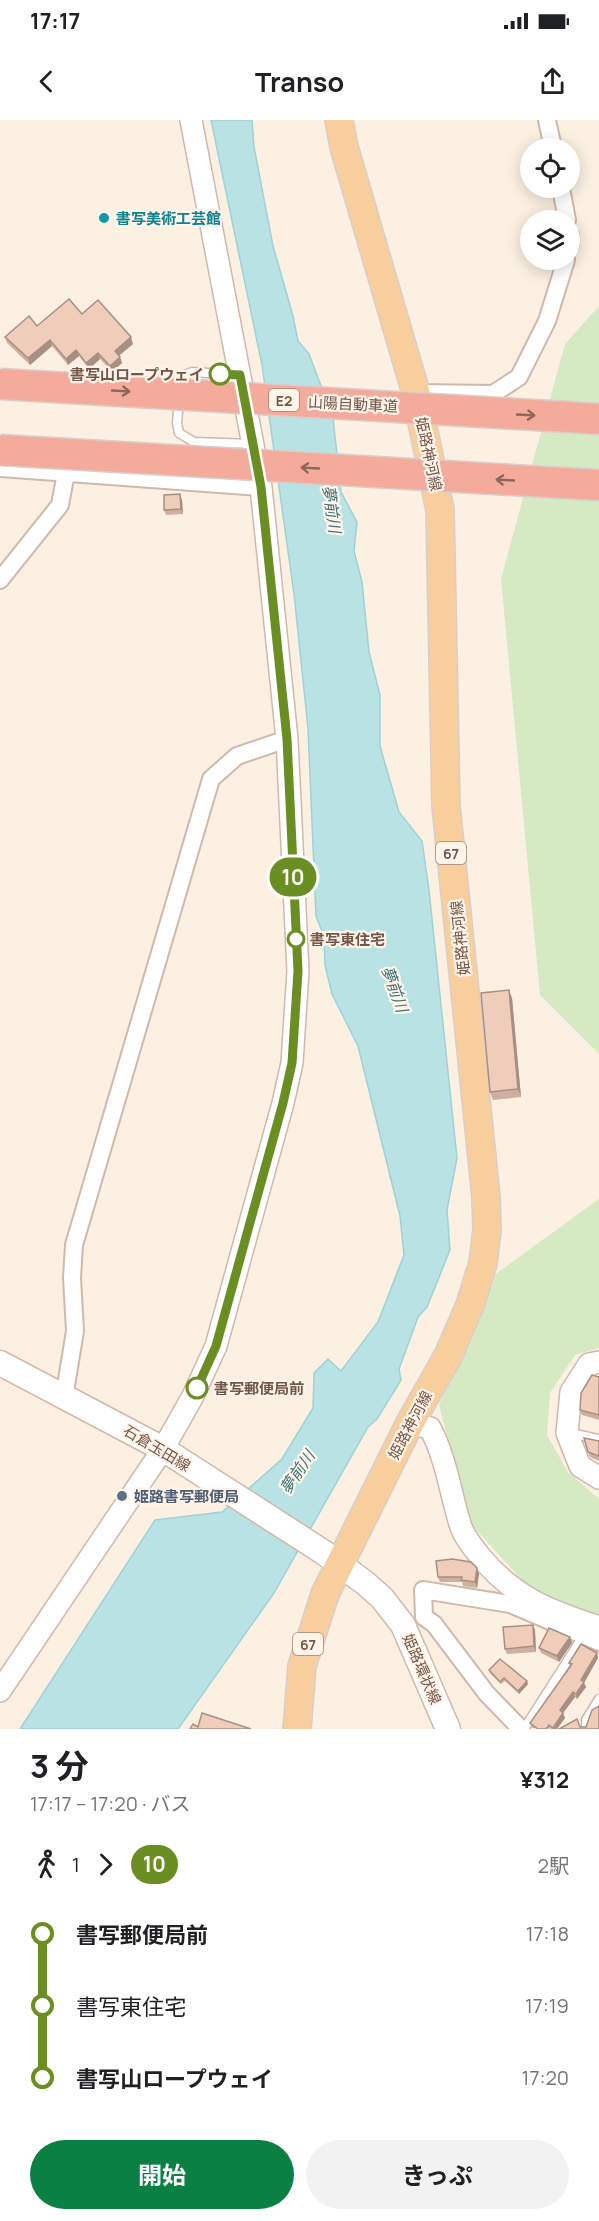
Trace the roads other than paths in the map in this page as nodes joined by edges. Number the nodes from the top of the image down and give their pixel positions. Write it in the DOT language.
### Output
graph roads {
  1 [pos="191,120"];
  2 [pos="339,120"];
  3 [pos="547,120"];
  4 [pos="551,138"];
  5 [pos="563,270"];
  6 [pos="240,375"];
  7 [pos="0,384"];
  8 [pos="416,393"];
  9 [pos="599,419"];
  10 [pos="253,444"];
  11 [pos="0,450"];
  12 [pos="0,468"];
  13 [pos="66,473"];
  14 [pos="599,485"];
  15 [pos="261,487"];
  16 [pos="0,580"];
  17 [pos="287,739"];
  18 [pos="599,1362"];
  19 [pos="0,1363"];
  20 [pos="64,1398"];
  21 [pos="410,1423"];
  22 [pos="567,1433"];
  23 [pos="599,1439"];
  24 [pos="169,1454"];
  25 [pos="599,1478"];
  26 [pos="330,1558"];
  27 [pos="594,1635"];
  28 [pos="0,1691"];
  29 [pos="599,1699"];
  30 [pos="297,1729"];
  31 [pos="448,1729"];
  32 [pos="523,1729"];
  33 [pos="586,1729"];
  1 -- 6 [label="street"];
  2 -- 8 [label="main road, 姫路神河線 / 67"];
  3 -- 4 [label="street"];
  5 -- 8 [label="street"];
  6 -- 10 [label="street"];
  6 -- 10 [label="lane"];
  7 -- 9 [label="highway, 山陽自動車道 / E2, one-way, bridge"];
  8 -- 21 [label="main road, 姫路神河線 / 67"];
  10 -- 15 [label="street"];
  14 -- 11 [label="highway, one-way, bridge"];
  12 -- 13 [label="street"];
  13 -- 15 [label="street"];
  13 -- 16 [label="street"];
  15 -- 17 [label="street"];
  17 -- 20 [label="street"];
  17 -- 24 [label="street"];
  18 -- 22 [label="street"];
  19 -- 20 [label="main road, 石倉玉田線"];
  20 -- 24 [label="main road, 石倉玉田線"];
  21 -- 26 [label="main road, 姫路神河線 / 67"];
  21 -- 27 [label="street"];
  22 -- 23 [label="lane"];
  22 -- 25 [label="street"];
  24 -- 26 [label="main road, 石倉玉田線"];
  24 -- 28 [label="street"];
  26 -- 30 [label="main road, 姫路神河線 / 67"];
  26 -- 31 [label="main road, 姫路環状線"];
  27 -- 32 [label="lane"];
  27 -- 32 [label="street"];
  29 -- 33 [label="lane"];
}
